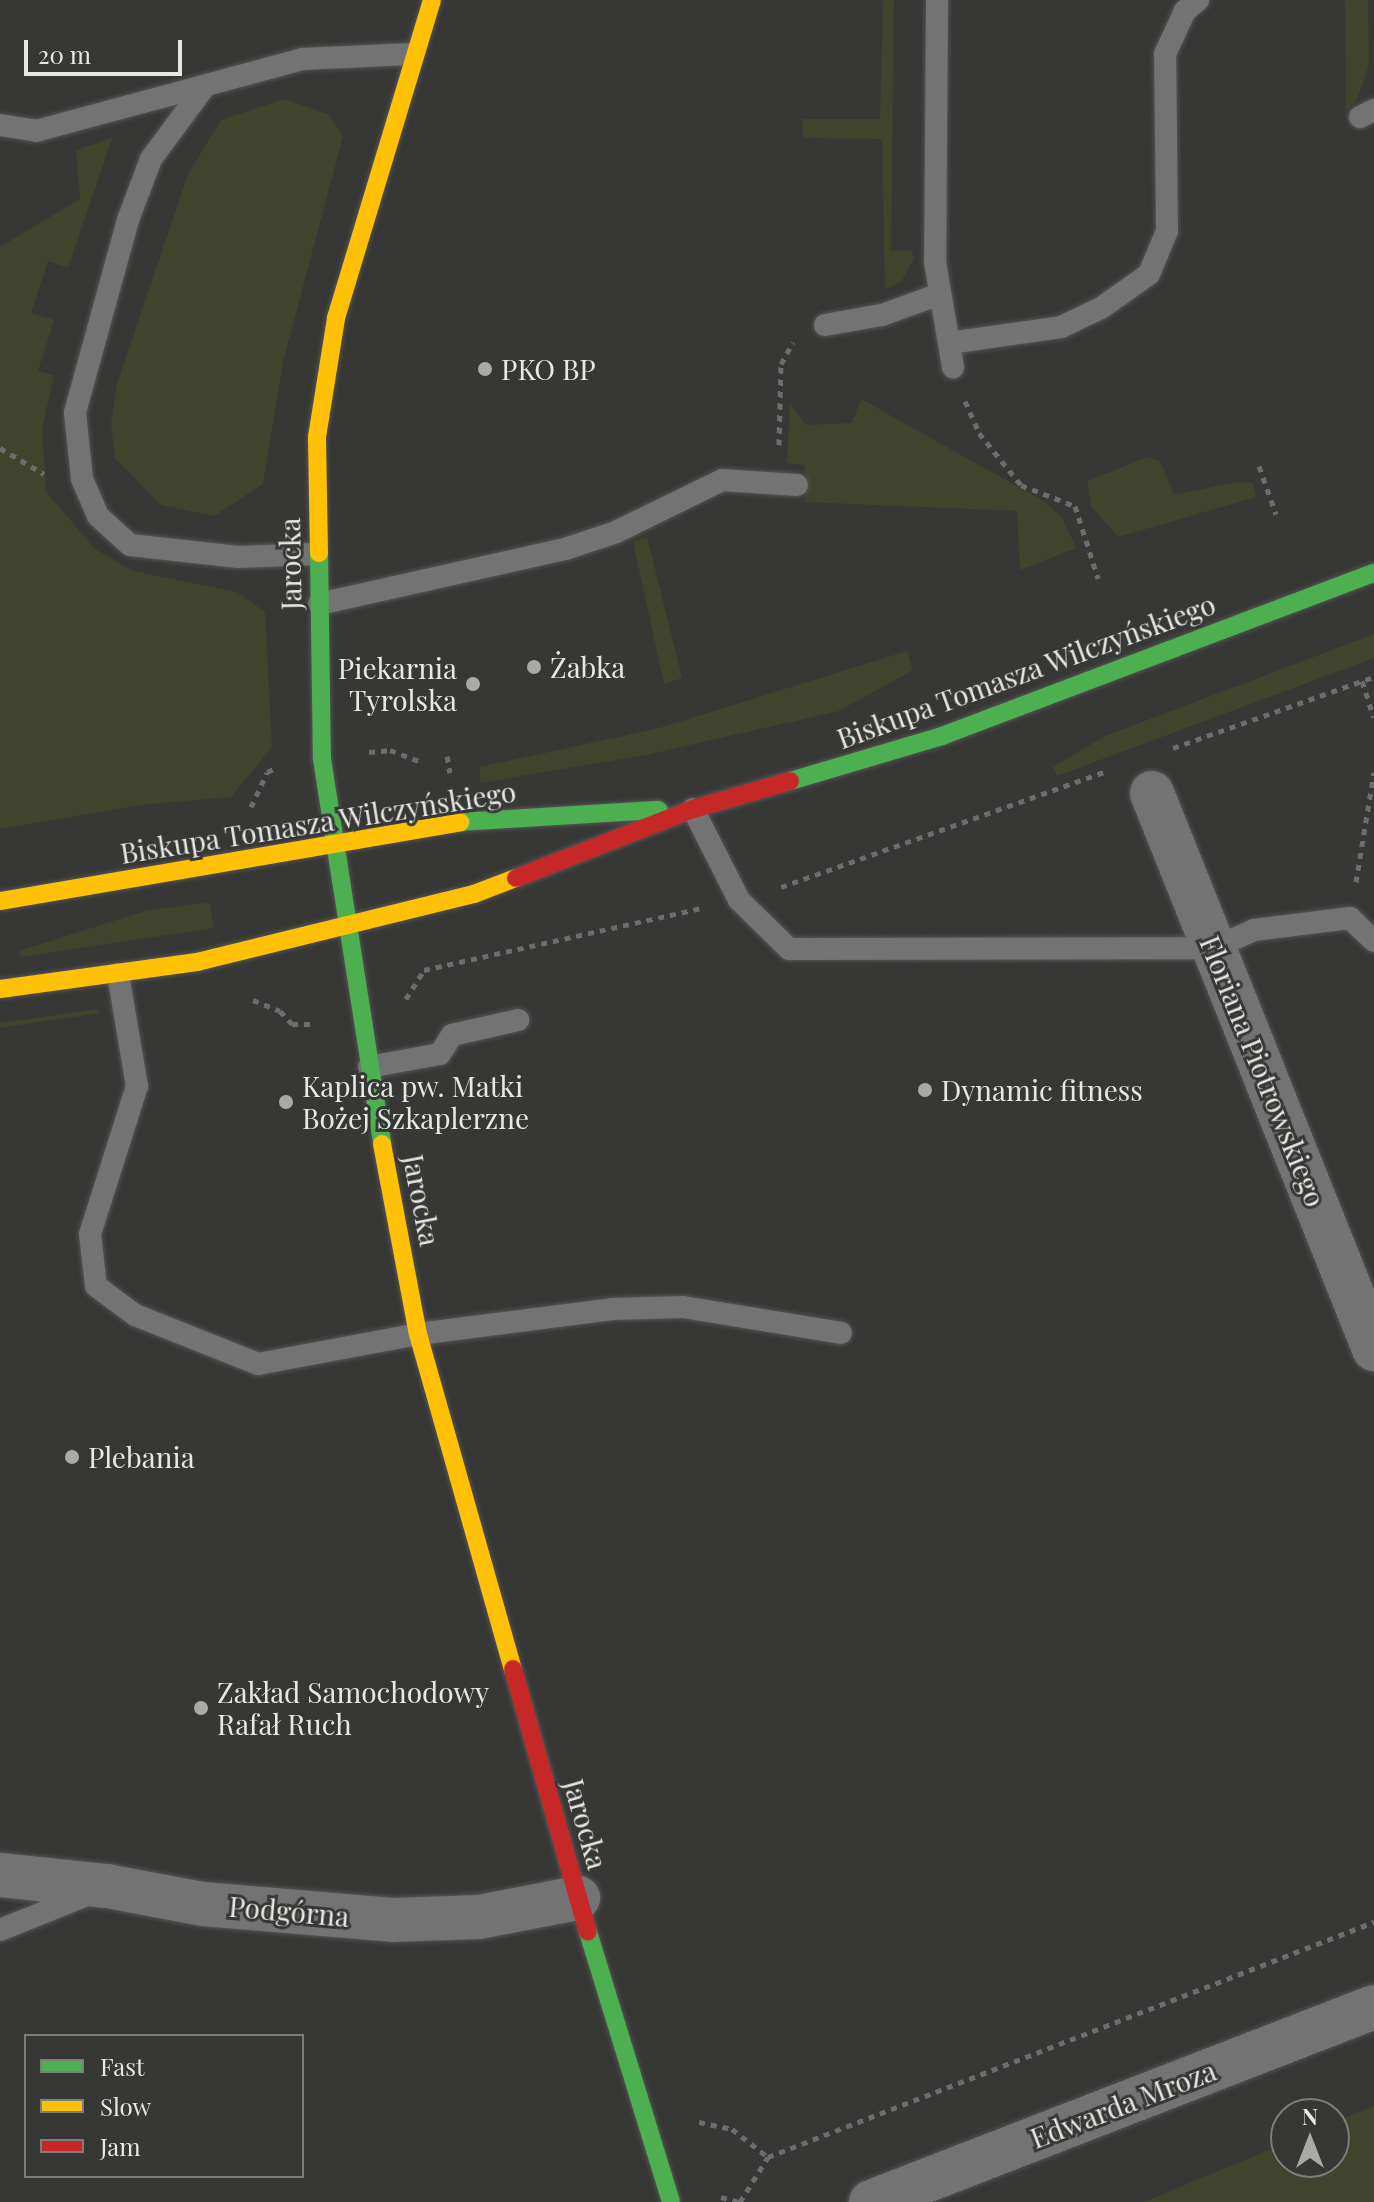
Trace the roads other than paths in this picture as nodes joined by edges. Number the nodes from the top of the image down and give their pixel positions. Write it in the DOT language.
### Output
graph roads {
  1 [pos="432,0"];
  2 [pos="937,0"];
  3 [pos="1198,0"];
  4 [pos="412,54"];
  5 [pos="205,86"];
  6 [pos="0,125"];
  7 [pos="940,294"];
  8 [pos="825,325"];
  9 [pos="949,343"];
  10 [pos="953,367"];
  11 [pos="797,485"];
  12 [pos="316,554"];
  13 [pos="1374,573"];
  14 [pos="319,604"];
  15 [pos="1152,793"];
  16 [pos="693,809"];
  17 [pos="333,846"];
  18 [pos="0,901"];
  19 [pos="345,929"];
  20 [pos="1374,941"];
  21 [pos="1214,948"];
  22 [pos="118,974"];
  23 [pos="0,989"];
  24 [pos="518,1020"];
  25 [pos="369,1067"];
  26 [pos="841,1333"];
  27 [pos="418,1334"];
  28 [pos="1374,1349"];
  29 [pos="0,1875"];
  30 [pos="107,1886"];
  31 [pos="578,1898"];
  32 [pos="0,1930"];
  33 [pos="1374,2007"];
  34 [pos="671,2202"];
  35 [pos="871,2202"];
  1 -- 4 [label="street, Jarocka"];
  2 -- 7 [label="lane"];
  3 -- 9 [label="lane"];
  4 -- 5 [label="lane"];
  4 -- 12 [label="street, Jarocka"];
  5 -- 6 [label="lane"];
  5 -- 12 [label="lane"];
  7 -- 8 [label="lane"];
  7 -- 9 [label="lane"];
  9 -- 10 [label="lane"];
  11 -- 14 [label="lane"];
  12 -- 14 [label="street, Jarocka"];
  13 -- 16 [label="street, Biskupa Tomasza Wilczyńskiego"];
  14 -- 17 [label="street, Jarocka"];
  15 -- 21 [label="street, Floriana Piotrowskiego"];
  16 -- 17 [label="street, Biskupa Tomasza Wilczyńskiego"];
  16 -- 19 [label="street, Biskupa Tomasza Wilczyńskiego"];
  16 -- 21 [label="lane"];
  17 -- 18 [label="street, Biskupa Tomasza Wilczyńskiego"];
  17 -- 19 [label="street, Jarocka"];
  19 -- 22 [label="street, Biskupa Tomasza Wilczyńskiego"];
  19 -- 25 [label="street, Jarocka"];
  20 -- 21 [label="lane"];
  21 -- 28 [label="street, Floriana Piotrowskiego"];
  22 -- 23 [label="street, Biskupa Tomasza Wilczyńskiego"];
  22 -- 27 [label="lane"];
  24 -- 25 [label="lane"];
  25 -- 27 [label="street, Jarocka"];
  26 -- 27 [label="lane"];
  27 -- 31 [label="street, Jarocka"];
  29 -- 30 [label="street, Podgórna"];
  30 -- 31 [label="street, Podgórna"];
  30 -- 32 [label="lane"];
  31 -- 34 [label="street, Jarocka"];
  33 -- 35 [label="street, Edwarda Mroza"];
}
